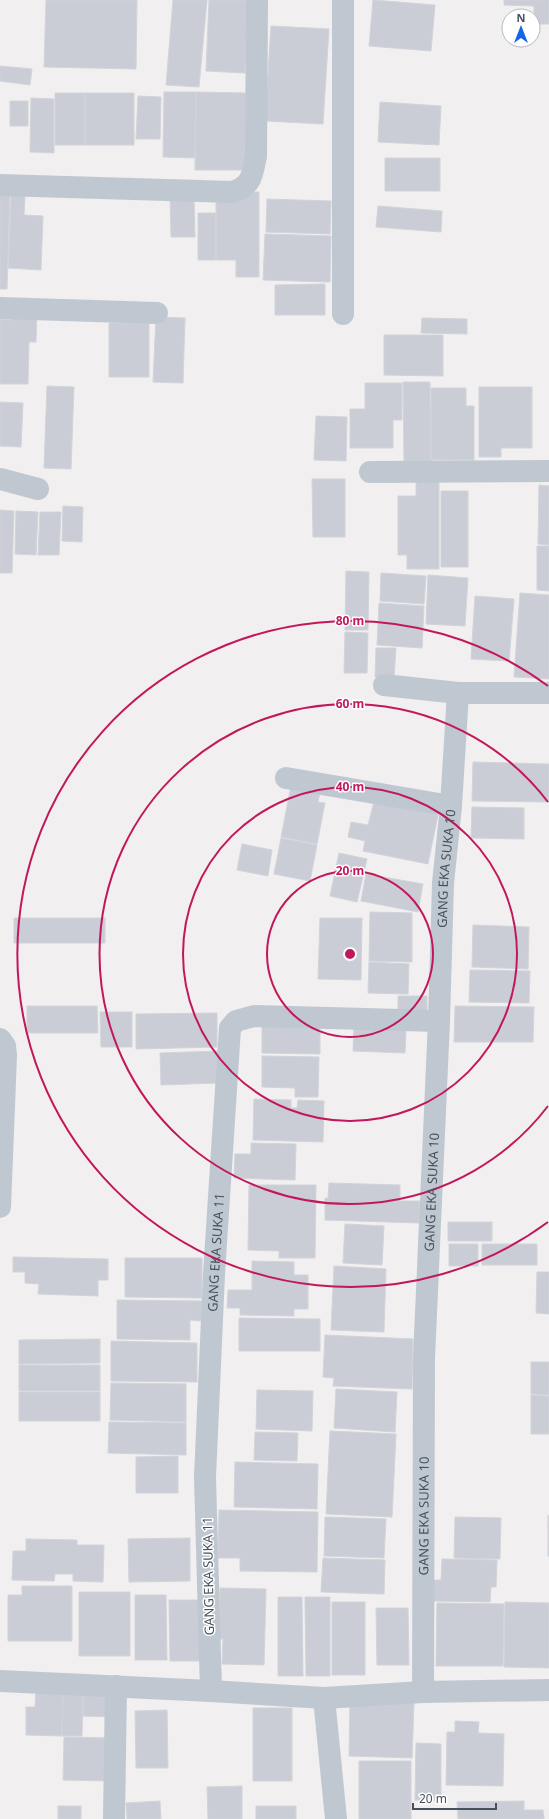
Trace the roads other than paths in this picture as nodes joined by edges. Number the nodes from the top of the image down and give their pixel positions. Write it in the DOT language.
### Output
graph roads {
  1 [pos="257,0"];
  2 [pos="343,0"];
  3 [pos="0,185"];
  4 [pos="0,308"];
  5 [pos="157,313"];
  6 [pos="343,314"];
  7 [pos="549,471"];
  8 [pos="370,472"];
  9 [pos="0,480"];
  10 [pos="38,489"];
  11 [pos="384,685"];
  12 [pos="458,693"];
  13 [pos="549,693"];
  14 [pos="286,778"];
  15 [pos="451,806"];
  16 [pos="439,1021"];
  17 [pos="0,1039"];
  18 [pos="0,1207"];
  19 [pos="0,1681"];
  20 [pos="116,1686"];
  21 [pos="211,1690"];
  22 [pos="549,1690"];
  23 [pos="423,1692"];
  24 [pos="324,1698"];
  25 [pos="114,1819"];
  26 [pos="336,1819"];
  1 -- 3 [label="street"];
  2 -- 6 [label="street"];
  4 -- 5 [label="street"];
  7 -- 8 [label="street"];
  9 -- 10 [label="street"];
  11 -- 12 [label="street"];
  12 -- 13 [label="street"];
  12 -- 15 [label="street, GANG EKA SUKA 10"];
  14 -- 15 [label="street"];
  15 -- 16 [label="street, GANG EKA SUKA 10"];
  16 -- 21 [label="street, GANG EKA SUKA 11"];
  16 -- 23 [label="street, GANG EKA SUKA 10"];
  17 -- 18 [label="street"];
  19 -- 20 [label="street"];
  20 -- 21 [label="street"];
  20 -- 25 [label="street"];
  21 -- 24 [label="street"];
  22 -- 23 [label="street"];
  23 -- 24 [label="street"];
  24 -- 26 [label="street"];
}
